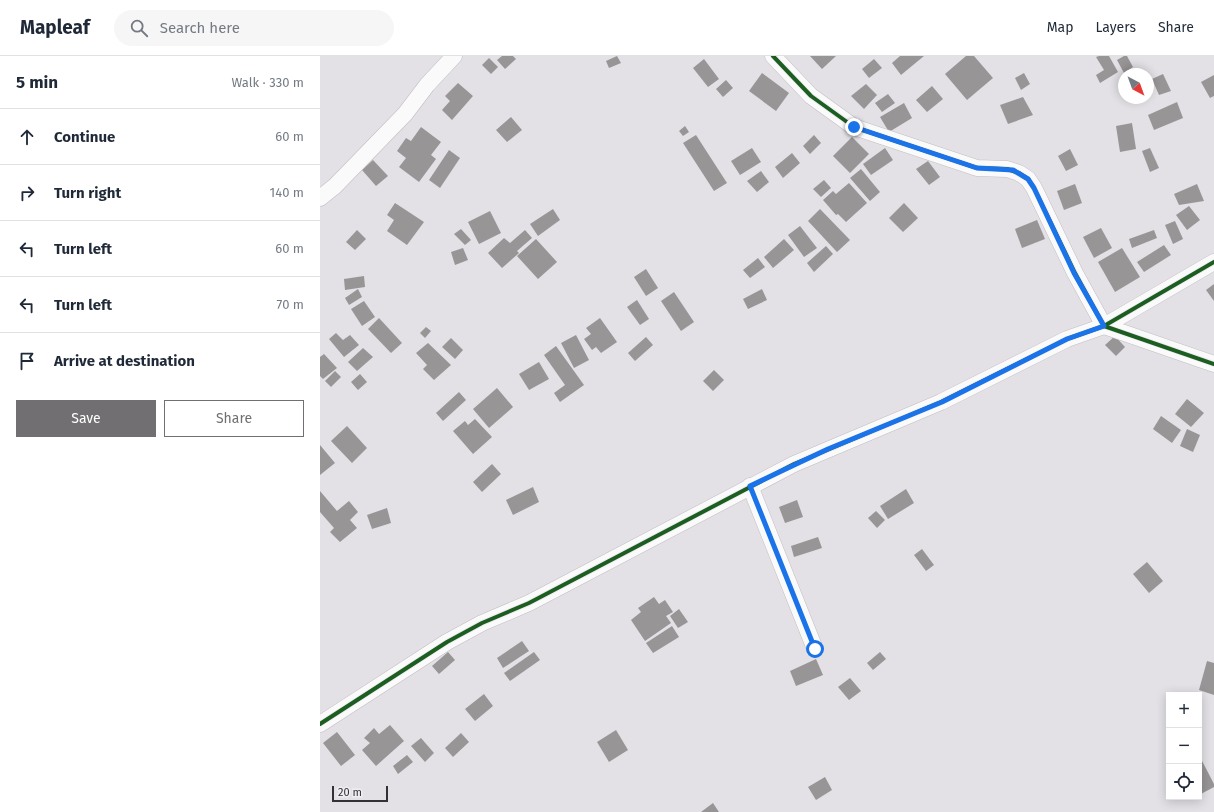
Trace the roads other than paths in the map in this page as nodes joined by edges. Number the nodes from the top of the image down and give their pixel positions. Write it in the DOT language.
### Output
graph roads {
  1 [pos="454,56"];
  2 [pos="773,56"];
  3 [pos="320,198"];
  4 [pos="1214,262"];
  5 [pos="1104,326"];
  6 [pos="1214,364"];
  7 [pos="750,486"];
  8 [pos="815,649"];
  9 [pos="320,724"];
  1 -- 3 [label="street"];
  2 -- 5 [label="street"];
  4 -- 5 [label="street"];
  5 -- 6 [label="street"];
  5 -- 7 [label="street"];
  7 -- 8 [label="street"];
  7 -- 9 [label="street"];
}
